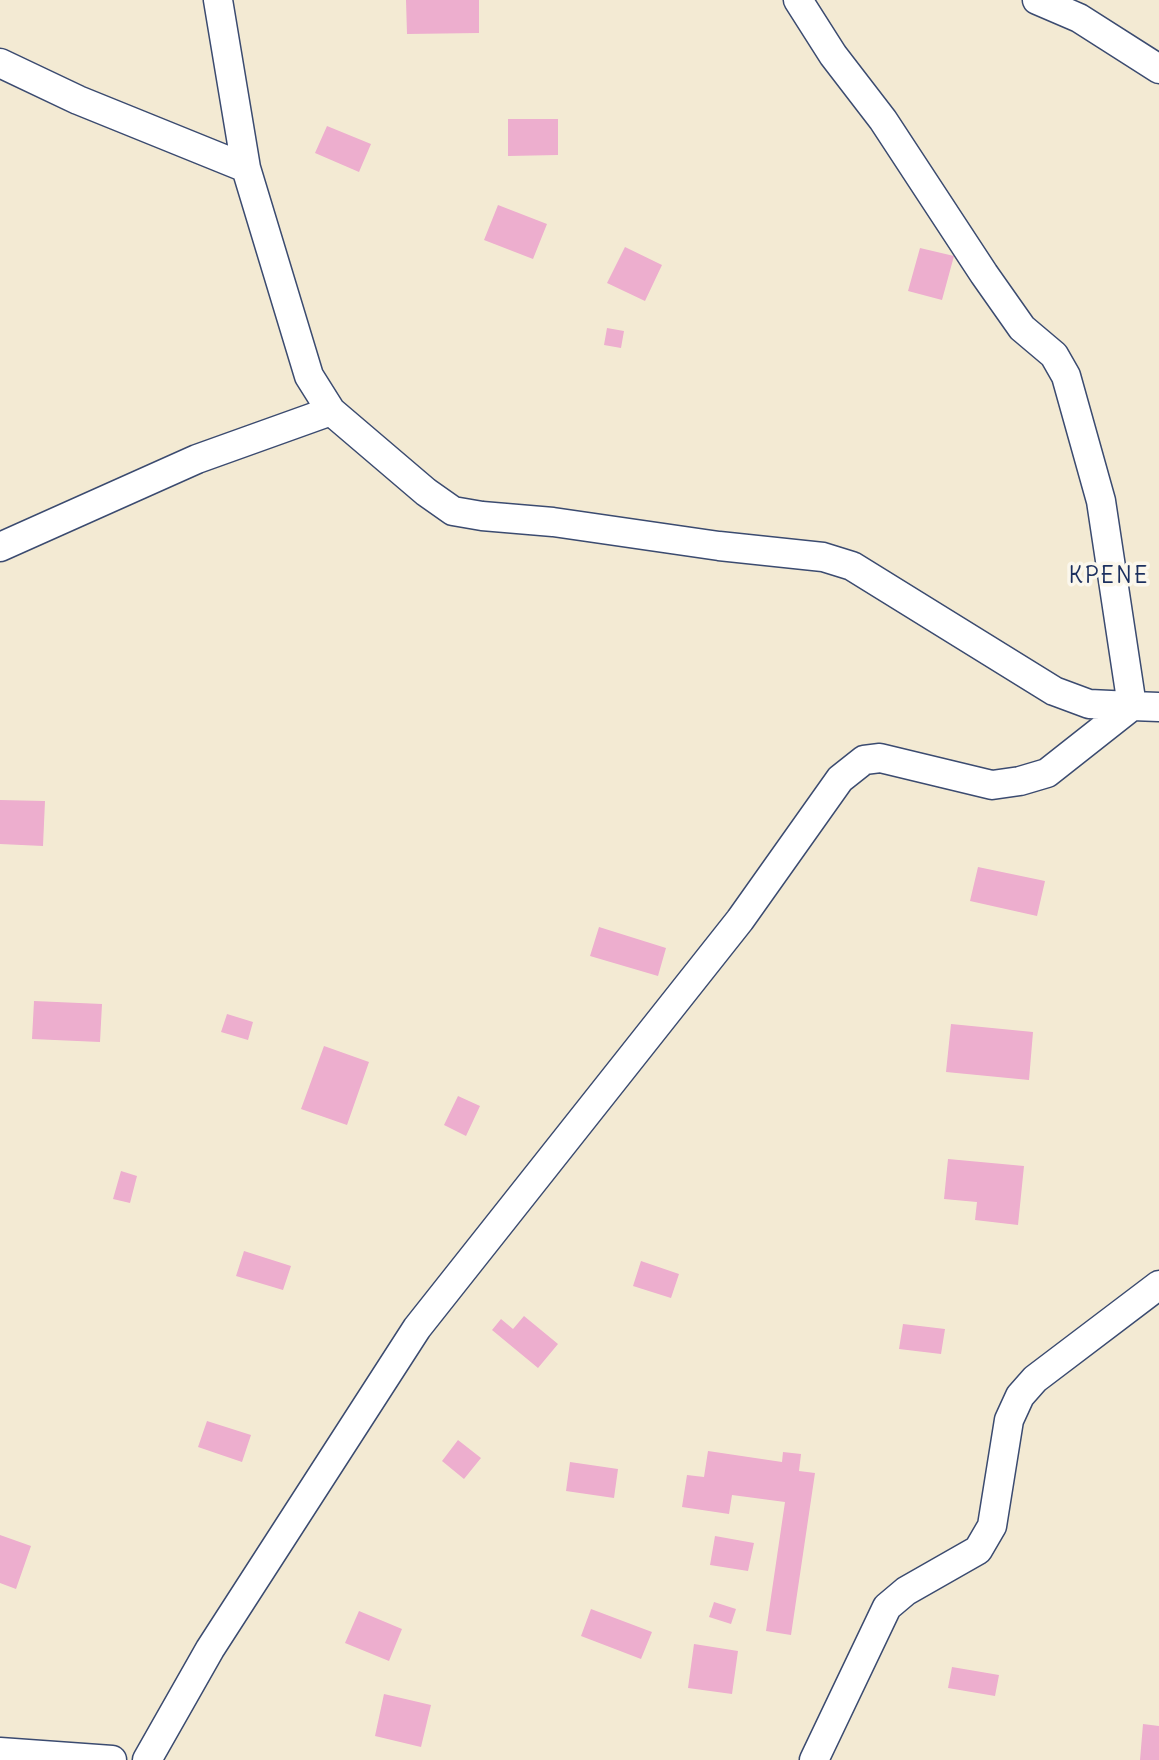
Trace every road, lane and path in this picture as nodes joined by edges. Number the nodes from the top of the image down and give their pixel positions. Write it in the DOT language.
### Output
graph roads {
  1 [pos="218,0"];
  2 [pos="798,0"];
  3 [pos="1037,0"];
  4 [pos="0,63"];
  5 [pos="1159,69"];
  6 [pos="246,168"];
  7 [pos="331,411"];
  8 [pos="0,547"];
  9 [pos="1146,706"];
  10 [pos="1159,1285"];
  11 [pos="0,1752"];
  12 [pos="112,1760"];
  13 [pos="147,1760"];
  14 [pos="814,1760"];
  1 -- 6 [label="street"];
  2 -- 9 [label="street"];
  3 -- 5 [label="street"];
  4 -- 6 [label="street"];
  6 -- 7 [label="street"];
  7 -- 8 [label="street"];
  7 -- 9 [label="street"];
  9 -- 13 [label="street"];
  10 -- 14 [label="street"];
  11 -- 12 [label="street"];
}
